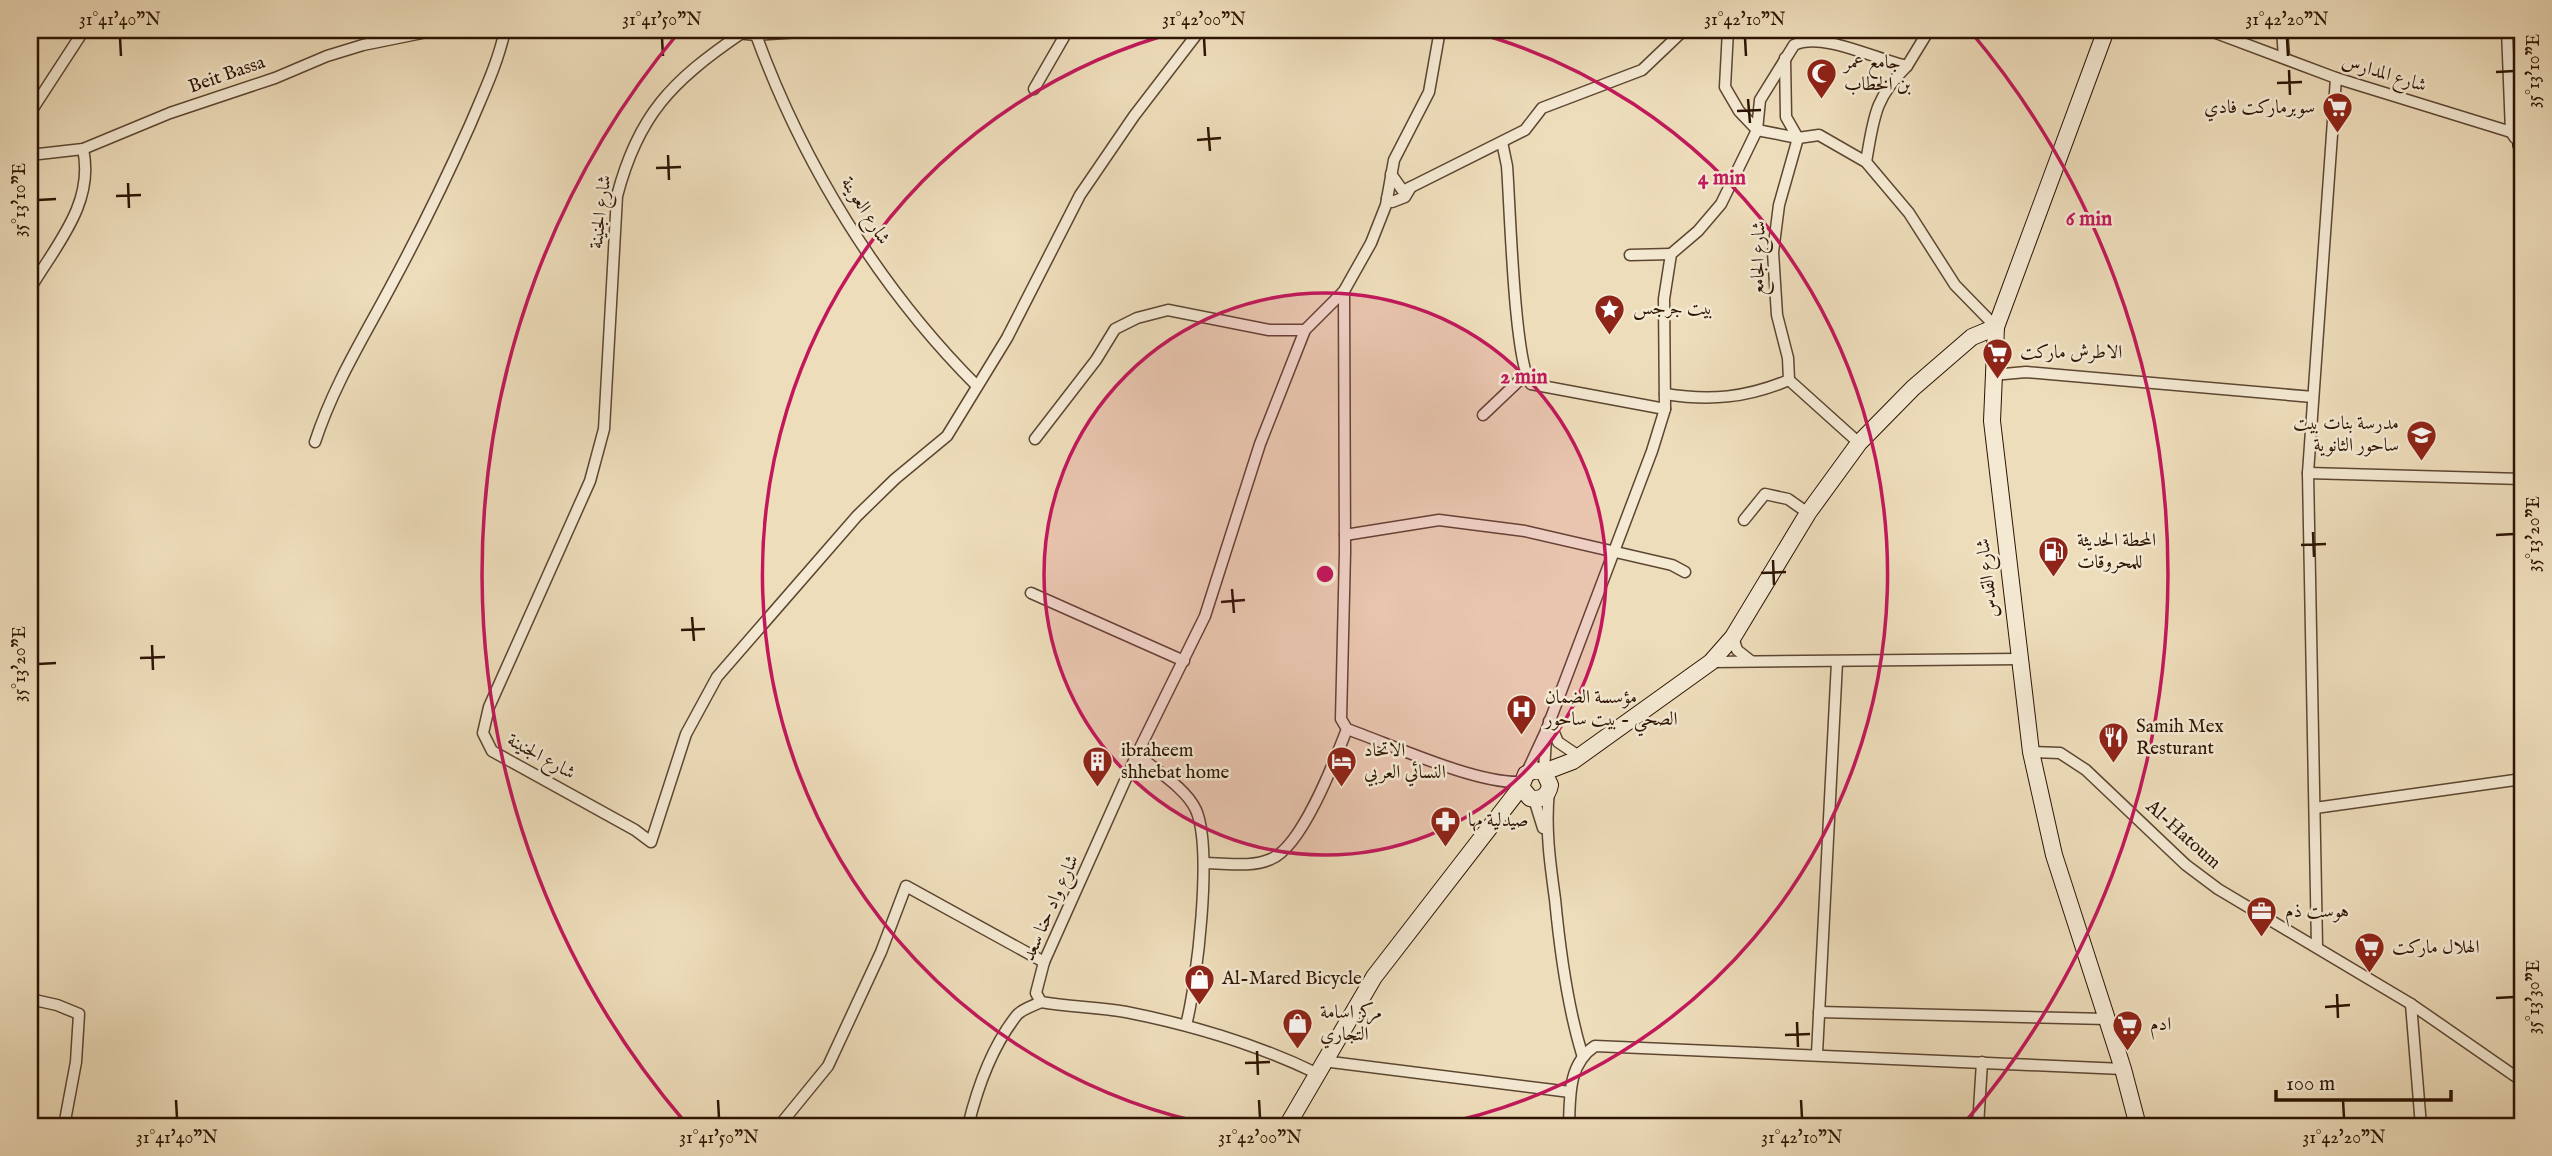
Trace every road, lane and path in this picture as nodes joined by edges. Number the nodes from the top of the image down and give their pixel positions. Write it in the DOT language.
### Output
graph roads {
  1 [pos="84,30"];
  2 [pos="437,30"];
  3 [pos="505,30"];
  4 [pos="707,30"];
  5 [pos="831,30"];
  6 [pos="1068,30"];
  7 [pos="1200,30"];
  8 [pos="1440,30"];
  9 [pos="1684,30"];
  10 [pos="1728,30"];
  11 [pos="1929,30"];
  12 [pos="2106,30"];
  13 [pos="2208,30"];
  14 [pos="2282,30"];
  15 [pos="2507,30"];
  16 [pos="2228,34"];
  17 [pos="739,35"];
  18 [pos="756,35"];
  19 [pos="1801,35"];
  20 [pos="1784,57"];
  21 [pos="2284,57"];
  22 [pos="1907,66"];
  23 [pos="2336,78"];
  24 [pos="1034,89"];
  25 [pos="30,113"];
  26 [pos="1757,130"];
  27 [pos="1798,138"];
  28 [pos="1502,142"];
  29 [pos="2519,143"];
  30 [pos="83,149"];
  31 [pos="30,155"];
  32 [pos="1866,162"];
  33 [pos="1391,174"];
  34 [pos="1404,192"];
  35 [pos="1387,198"];
  36 [pos="1380,220"];
  37 [pos="1671,254"];
  38 [pos="1630,255"];
  39 [pos="30,289"];
  40 [pos="1344,291"];
  41 [pos="1996,327"];
  42 [pos="1305,330"];
  43 [pos="1993,375"];
  44 [pos="1524,376"];
  45 [pos="1789,380"];
  46 [pos="977,386"];
  47 [pos="1665,394"];
  48 [pos="2313,397"];
  49 [pos="1665,408"];
  50 [pos="1483,415"];
  51 [pos="1035,439"];
  52 [pos="316,442"];
  53 [pos="1859,443"];
  54 [pos="2308,473"];
  55 [pos="2522,480"];
  56 [pos="1808,513"];
  57 [pos="1744,520"];
  58 [pos="1345,534"];
  59 [pos="1612,550"];
  60 [pos="1685,572"];
  61 [pos="1031,593"];
  62 [pos="1733,637"];
  63 [pos="2019,659"];
  64 [pos="1184,662"];
  65 [pos="1711,662"];
  66 [pos="1752,662"];
  67 [pos="1837,662"];
  68 [pos="1548,726"];
  69 [pos="1347,729"];
  70 [pos="2031,752"];
  71 [pos="1137,754"];
  72 [pos="1576,759"];
  73 [pos="1544,772"];
  74 [pos="2522,779"];
  75 [pos="1523,781"];
  76 [pos="1549,789"];
  77 [pos="1534,799"];
  78 [pos="2315,808"];
  79 [pos="1548,837"];
  80 [pos="1205,863"];
  81 [pos="2317,946"];
  82 [pos="1044,962"];
  83 [pos="30,999"];
  84 [pos="1041,1002"];
  85 [pos="2411,1004"];
  86 [pos="1819,1012"];
  87 [pos="2107,1018"];
  88 [pos="1185,1025"];
  89 [pos="1582,1054"];
  90 [pos="1817,1054"];
  91 [pos="1982,1062"];
  92 [pos="1320,1067"];
  93 [pos="2123,1069"];
  94 [pos="2522,1081"];
  95 [pos="1570,1092"];
  96 [pos="64,1126"];
  97 [pos="779,1126"];
  98 [pos="968,1126"];
  99 [pos="1287,1126"];
  100 [pos="1569,1126"];
  101 [pos="1978,1126"];
  102 [pos="2138,1126"];
  103 [pos="2421,1126"];
  1 -- 25 [label="street"];
  2 -- 30 [label="street, Beit Bassa"];
  3 -- 52 [label="street"];
  4 -- 17 [label="street"];
  5 -- 18 [label="street"];
  6 -- 24 [label="street"];
  7 -- 46 [label="street"];
  8 -- 33 [label="street"];
  9 -- 28 [label="street"];
  10 -- 26 [label="street"];
  11 -- 22 [label="street"];
  12 -- 41 [label="street, شارع القدس"];
  13 -- 16 [label="street, شارع المدارس"];
  14 -- 21 [label="street"];
  15 -- 29 [label="street"];
  16 -- 21 [label="street, شارع المدارس"];
  17 -- 18 [label="street"];
  17 -- 46 [label="street, شارع الجنينة"];
  18 -- 46 [label="street, شارع العوينة"];
  19 -- 20 [label="street"];
  19 -- 22 [label="street"];
  20 -- 26 [label="street"];
  20 -- 27 [label="street"];
  21 -- 23 [label="street, شارع المدارس"];
  22 -- 32 [label="street"];
  23 -- 29 [label="street, شارع المدارس"];
  23 -- 48 [label="street"];
  26 -- 27 [label="street"];
  26 -- 37 [label="street"];
  27 -- 32 [label="street"];
  27 -- 45 [label="street, شارع الجامع"];
  28 -- 34 [label="street"];
  28 -- 44 [label="street"];
  30 -- 31 [label="street, Beit Bassa"];
  30 -- 39 [label="street"];
  32 -- 41 [label="street"];
  33 -- 34 [label="street"];
  33 -- 35 [label="street"];
  34 -- 35 [label="street"];
  34 -- 36 [label="street"];
  35 -- 36 [label="street"];
  36 -- 40 [label="street"];
  37 -- 38 [label="street"];
  37 -- 47 [label="street"];
  40 -- 42 [label="street"];
  40 -- 58 [label="street"];
  41 -- 43 [label="street, شارع القدس"];
  41 -- 53 [label="street"];
  42 -- 51 [label="street"];
  42 -- 64 [label="street, شارع واد حنا سعد"];
  43 -- 48 [label="street"];
  43 -- 63 [label="street, شارع القدس"];
  44 -- 49 [label="street"];
  44 -- 50 [label="street"];
  45 -- 47 [label="street"];
  45 -- 53 [label="street"];
  47 -- 49 [label="street"];
  48 -- 54 [label="street"];
  49 -- 59 [label="street"];
  53 -- 56 [label="street"];
  54 -- 55 [label="street"];
  54 -- 78 [label="street"];
  56 -- 57 [label="street"];
  56 -- 62 [label="street"];
  58 -- 59 [label="street"];
  58 -- 69 [label="street"];
  59 -- 60 [label="street"];
  59 -- 68 [label="street"];
  61 -- 64 [label="street"];
  62 -- 65 [label="street"];
  62 -- 66 [label="street"];
  63 -- 67 [label="street"];
  63 -- 70 [label="street, شارع القدس"];
  64 -- 71 [label="street, شارع واد حنا سعد"];
  65 -- 66 [label="street"];
  65 -- 72 [label="street"];
  66 -- 67 [label="street"];
  67 -- 86 [label="street"];
  68 -- 72 [label="street"];
  68 -- 73 [label="street"];
  68 -- 75 [label="street"];
  69 -- 75 [label="street"];
  69 -- 80 [label="street"];
  70 -- 81 [label="street, Al-Hatoum"];
  70 -- 87 [label="street, شارع القدس"];
  71 -- 80 [label="street"];
  71 -- 82 [label="street, شارع واد حنا سعد"];
  72 -- 73 [label="street"];
  72 -- 76 [label="street"];
  73 -- 75 [label="street"];
  73 -- 76 [label="street"];
  74 -- 78 [label="street"];
  75 -- 77 [label="street"];
  75 -- 92 [label="street"];
  76 -- 77 [label="street"];
  76 -- 79 [label="street"];
  77 -- 79 [label="street"];
  78 -- 81 [label="street"];
  79 -- 89 [label="street"];
  80 -- 88 [label="street"];
  81 -- 85 [label="street, Al-Hatoum"];
  82 -- 84 [label="street, شارع واد حنا سعد"];
  82 -- 97 [label="street"];
  83 -- 96 [label="street"];
  84 -- 88 [label="street"];
  84 -- 98 [label="street"];
  85 -- 94 [label="street, Al-Hatoum"];
  85 -- 103 [label="street"];
  86 -- 87 [label="street"];
  86 -- 90 [label="street"];
  87 -- 93 [label="street, شارع القدس"];
  88 -- 92 [label="street"];
  89 -- 90 [label="street"];
  89 -- 95 [label="street"];
  90 -- 91 [label="street"];
  91 -- 93 [label="street"];
  91 -- 101 [label="street"];
  92 -- 95 [label="street"];
  92 -- 99 [label="street"];
  93 -- 102 [label="street, شارع القدس"];
  95 -- 100 [label="street"];
}
